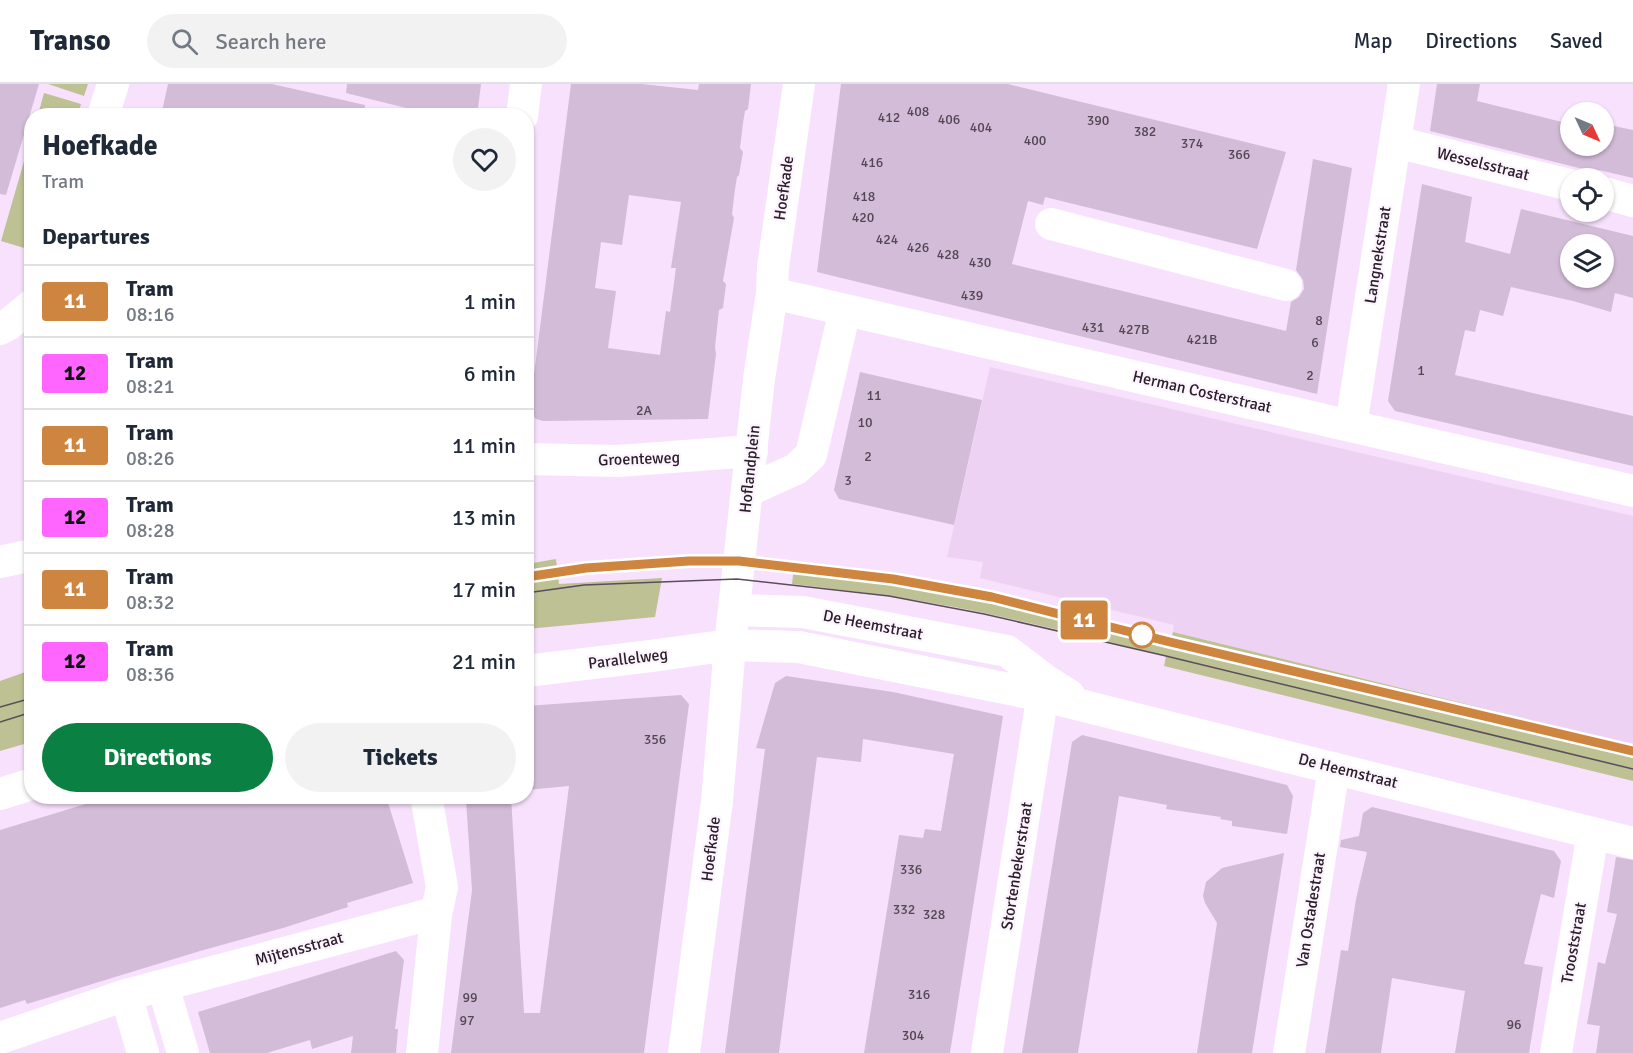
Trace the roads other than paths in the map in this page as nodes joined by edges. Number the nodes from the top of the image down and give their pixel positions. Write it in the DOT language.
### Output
graph roads {
  1 [pos="113,84"];
  2 [pos="526,84"];
  3 [pos="799,84"];
  4 [pos="1404,84"];
  5 [pos="106,108"];
  6 [pos="523,108"];
  7 [pos="1396,142"];
  8 [pos="1560,183"];
  9 [pos="1614,196"];
  10 [pos="1633,201"];
  11 [pos="1052,224"];
  12 [pos="1286,285"];
  13 [pos="772,293"];
  14 [pos="845,310"];
  15 [pos="24,312"];
  16 [pos="0,329"];
  17 [pos="1351,426"];
  18 [pos="752,451"];
  19 [pos="534,459"];
  20 [pos="747,491"];
  21 [pos="1633,491"];
  22 [pos="24,556"];
  23 [pos="0,560"];
  24 [pos="734,610"];
  25 [pos="729,645"];
  26 [pos="534,670"];
  27 [pos="1044,688"];
  28 [pos="1334,768"];
  29 [pos="24,786"];
  30 [pos="0,794"];
  31 [pos="427,804"];
  32 [pos="1633,829"];
  33 [pos="1593,833"];
  34 [pos="1633,843"];
  35 [pos="436,915"];
  36 [pos="163,986"];
  37 [pos="126,995"];
  38 [pos="0,1038"];
  39 [pos="143,1053"];
  40 [pos="183,1053"];
  41 [pos="422,1053"];
  42 [pos="684,1053"];
  43 [pos="987,1053"];
  44 [pos="1289,1053"];
  45 [pos="1556,1053"];
  1 -- 5 [label="street"];
  2 -- 6 [label="street"];
  3 -- 13 [label="street, Hoefkade"];
  4 -- 7 [label="street, Langnekstraat"];
  7 -- 8 [label="street, Wesselsstraat"];
  7 -- 17 [label="street, Langnekstraat"];
  9 -- 10 [label="street"];
  11 -- 12 [label="street"];
  13 -- 14 [label="street, Herman Costerstraat"];
  13 -- 18 [label="street, Hoflandplein"];
  14 -- 17 [label="street, Herman Costerstraat"];
  14 -- 20 [label="street"];
  15 -- 16 [label="street"];
  17 -- 21 [label="street, Herman Costerstraat"];
  18 -- 19 [label="street, Groenteweg"];
  18 -- 20 [label="street, Hoflandplein"];
  20 -- 24 [label="street, Hoflandplein"];
  22 -- 23 [label="street"];
  24 -- 25 [label="street, Hoflandplein"];
  24 -- 27 [label="street, De Heemstraat"];
  25 -- 26 [label="street, Parallelweg"];
  25 -- 27 [label="street, De Heemstraat"];
  25 -- 42 [label="street, Hoefkade"];
  27 -- 28 [label="street, De Heemstraat"];
  27 -- 43 [label="street, Stortenbekerstraat"];
  28 -- 33 [label="street, De Heemstraat"];
  28 -- 44 [label="street, Van Ostadestraat"];
  29 -- 30 [label="street"];
  31 -- 35 [label="street"];
  32 -- 33 [label="street, De Heemstraat"];
  33 -- 34 [label="street, De Heemstraat"];
  33 -- 45 [label="street, Trooststraat"];
  35 -- 36 [label="street, Mijtensstraat"];
  35 -- 41 [label="street"];
  36 -- 37 [label="street, Mijtensstraat"];
  36 -- 40 [label="street"];
  37 -- 38 [label="street, Mijtensstraat"];
  37 -- 39 [label="street"];
}
